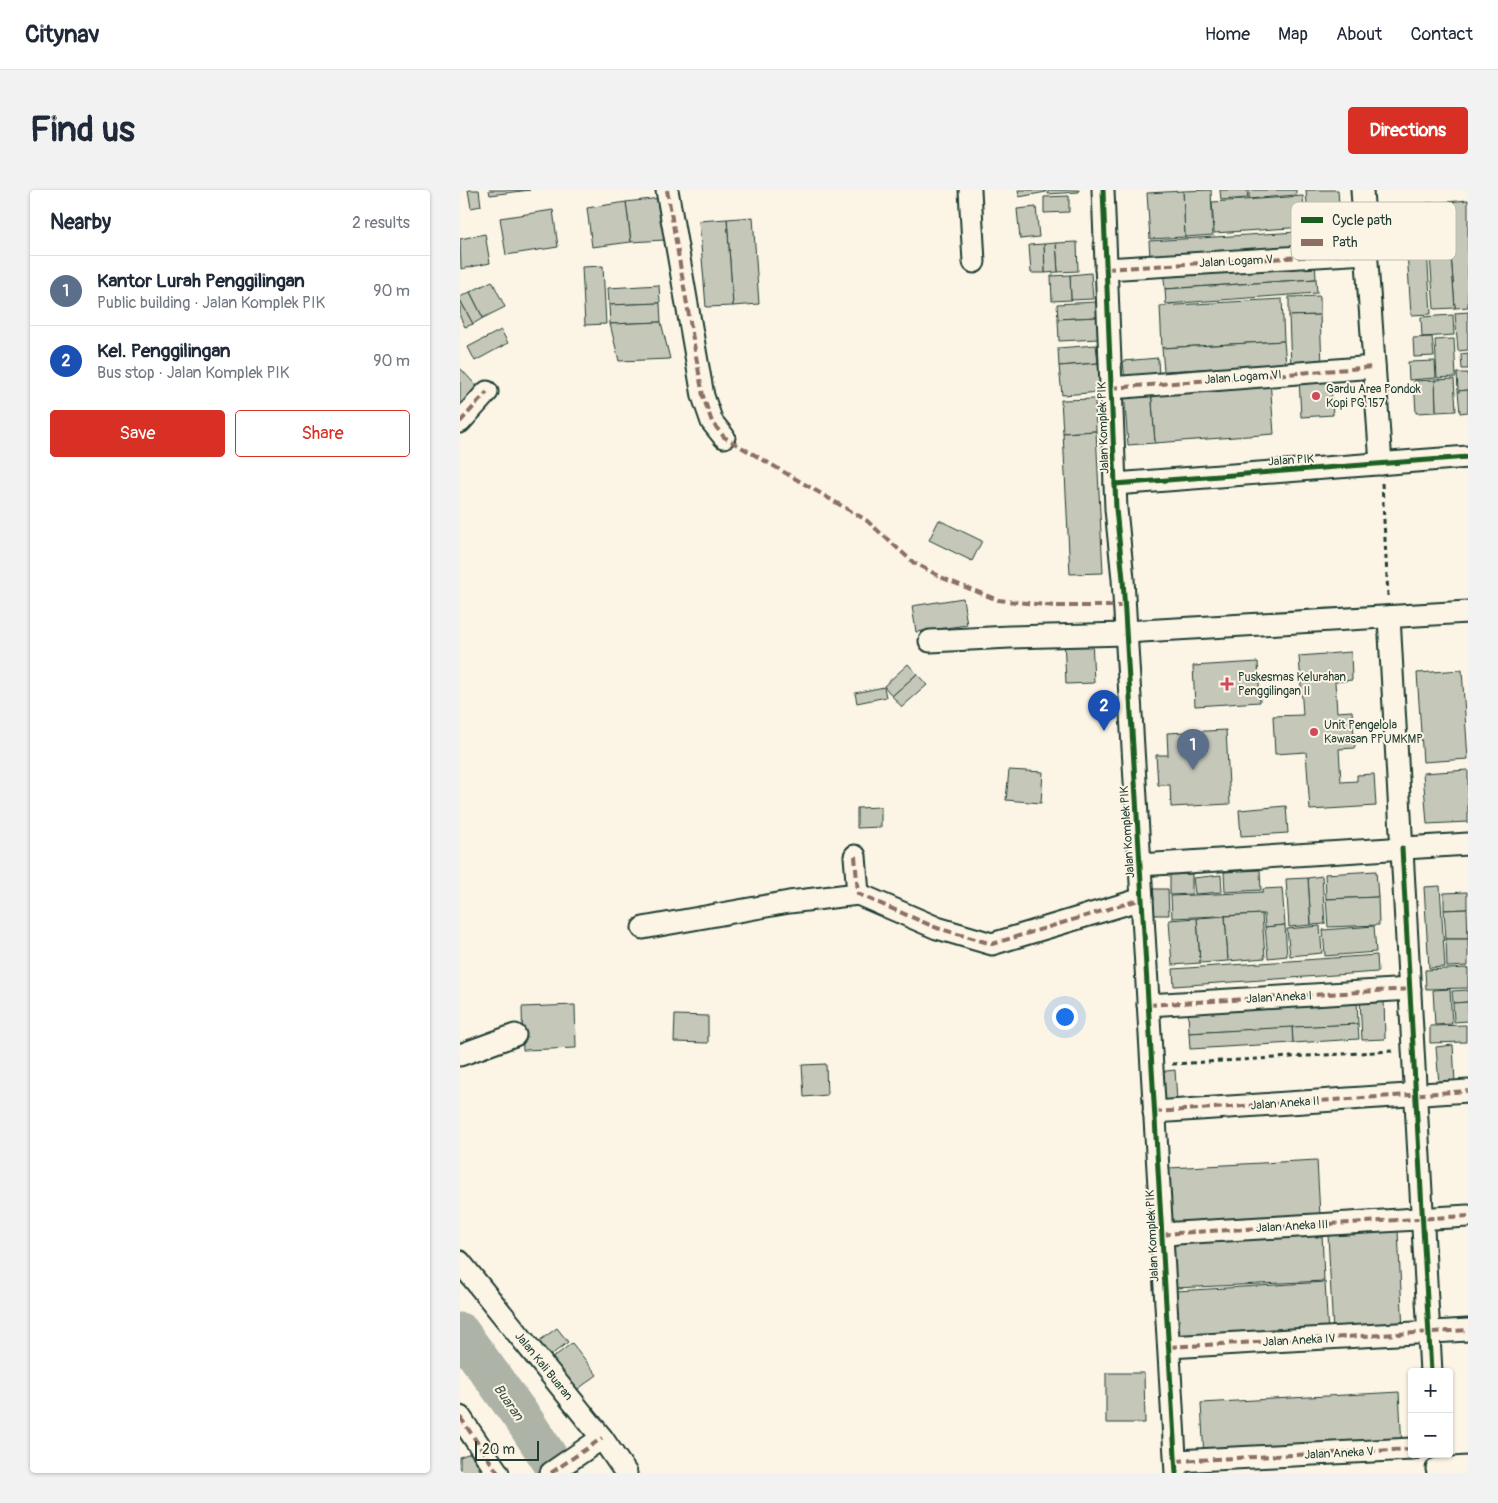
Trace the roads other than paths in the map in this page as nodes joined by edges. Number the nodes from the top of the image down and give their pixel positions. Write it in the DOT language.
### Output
graph roads {
  1 [pos="667,190"];
  2 [pos="970,190"];
  3 [pos="1103,190"];
  4 [pos="1291,257"];
  5 [pos="1366,260"];
  6 [pos="974,262"];
  7 [pos="1106,268"];
  8 [pos="1374,367"];
  9 [pos="1111,388"];
  10 [pos="486,392"];
  11 [pos="460,422"];
  12 [pos="724,437"];
  13 [pos="1468,457"];
  14 [pos="1381,464"];
  15 [pos="1115,484"];
  16 [pos="1468,612"];
  17 [pos="1388,617"];
  18 [pos="1125,633"];
  19 [pos="930,641"];
  20 [pos="1468,844"];
  21 [pos="1402,848"];
  22 [pos="855,856"];
  23 [pos="1140,865"];
  24 [pos="858,894"];
  25 [pos="1142,898"];
  26 [pos="643,928"];
  27 [pos="1410,989"];
  28 [pos="1148,1005"];
  29 [pos="514,1035"];
  30 [pos="460,1055"];
  31 [pos="1468,1092"];
  32 [pos="1416,1094"];
  33 [pos="1154,1112"];
  34 [pos="1468,1216"];
  35 [pos="1422,1219"];
  36 [pos="1162,1235"];
  37 [pos="460,1262"];
  38 [pos="1468,1330"];
  39 [pos="1429,1332"];
  40 [pos="1169,1347"];
  41 [pos="1431,1368"];
  42 [pos="460,1417"];
  43 [pos="596,1441"];
  44 [pos="1408,1449"];
  45 [pos="1437,1465"];
  46 [pos="1176,1467"];
  47 [pos="1468,1468"];
  48 [pos="498,1473"];
  49 [pos="551,1473"];
  50 [pos="626,1473"];
  1 -- 12 [label="street"];
  2 -- 6 [label="street"];
  3 -- 7 [label="street, Jalan Komplek PIK"];
  4 -- 7 [label="street, Jalan Logam V"];
  5 -- 8 [label="street"];
  7 -- 9 [label="street, Jalan Komplek PIK"];
  8 -- 9 [label="street, Jalan Logam VI"];
  8 -- 14 [label="street"];
  9 -- 15 [label="street, Jalan Komplek PIK"];
  10 -- 11 [label="street"];
  13 -- 14 [label="street, Jalan PIK"];
  14 -- 15 [label="street, Jalan PIK"];
  15 -- 18 [label="street, Jalan Komplek PIK"];
  16 -- 17 [label="street"];
  17 -- 18 [label="street"];
  17 -- 21 [label="street"];
  18 -- 19 [label="street"];
  18 -- 23 [label="street, Jalan Komplek PIK"];
  20 -- 21 [label="street, Jalan Komplek PIK"];
  21 -- 23 [label="street, Jalan Komplek PIK"];
  21 -- 27 [label="street"];
  22 -- 24 [label="street"];
  23 -- 25 [label="street, Jalan Komplek PIK"];
  24 -- 25 [label="street"];
  24 -- 26 [label="street"];
  25 -- 28 [label="street, Jalan Komplek PIK"];
  27 -- 28 [label="street, Jalan Aneka I"];
  27 -- 32 [label="street"];
  28 -- 33 [label="street, Jalan Komplek PIK"];
  29 -- 30 [label="street"];
  31 -- 32 [label="street, Jalan Aneka II"];
  32 -- 33 [label="street, Jalan Aneka II"];
  32 -- 35 [label="street"];
  33 -- 36 [label="street, Jalan Komplek PIK"];
  34 -- 35 [label="street, Jalan Aneka III"];
  35 -- 36 [label="street, Jalan Aneka III"];
  35 -- 39 [label="street"];
  36 -- 40 [label="street, Jalan Komplek PIK"];
  37 -- 43 [label="street, Jalan Kali Buaran"];
  38 -- 39 [label="street, Jalan Aneka IV"];
  39 -- 40 [label="street, Jalan Aneka IV"];
  39 -- 41 [label="street"];
  40 -- 46 [label="street, Jalan Komplek PIK"];
  42 -- 48 [label="street"];
  43 -- 49 [label="street"];
  43 -- 50 [label="street, Jalan Kali Buaran"];
  44 -- 46 [label="street, Jalan Aneka V"];
  45 -- 47 [label="street"];
}
